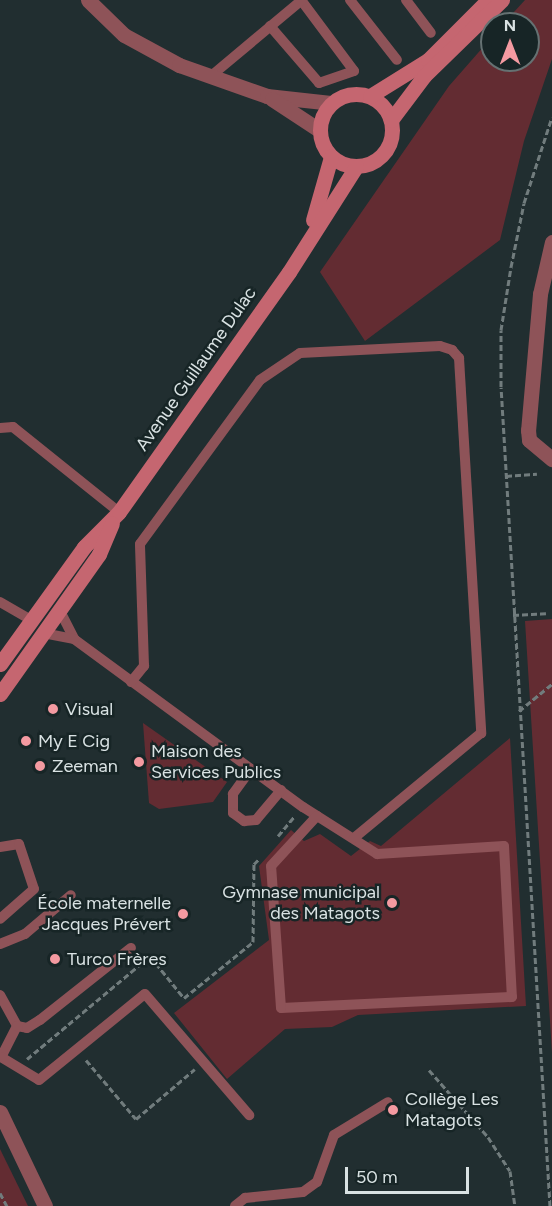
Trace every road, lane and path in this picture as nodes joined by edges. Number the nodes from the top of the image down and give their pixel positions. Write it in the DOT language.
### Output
graph roads {
  1 [pos="88,0"];
  2 [pos="301,0"];
  3 [pos="350,0"];
  4 [pos="406,0"];
  5 [pos="488,0"];
  6 [pos="501,0"];
  7 [pos="270,26"];
  8 [pos="431,33"];
  9 [pos="397,60"];
  10 [pos="211,76"];
  11 [pos="267,96"];
  12 [pos="370,96"];
  13 [pos="331,103"];
  14 [pos="552,117"];
  15 [pos="391,120"];
  16 [pos="319,130"];
  17 [pos="331,157"];
  18 [pos="356,167"];
  19 [pos="552,242"];
  20 [pos="306,243"];
  21 [pos="0,428"];
  22 [pos="552,459"];
  23 [pos="537,474"];
  24 [pos="505,476"];
  25 [pos="117,514"];
  26 [pos="45,599"];
  27 [pos="0,602"];
  28 [pos="60,611"];
  29 [pos="546,613"];
  30 [pos="513,615"];
  31 [pos="30,622"];
  32 [pos="43,633"];
  33 [pos="74,639"];
  34 [pos="0,664"];
  35 [pos="131,682"];
  36 [pos="552,684"];
  37 [pos="0,694"];
  38 [pos="519,711"];
  39 [pos="250,769"];
  40 [pos="281,790"];
  41 [pos="303,807"];
  42 [pos="318,816"];
  43 [pos="354,838"];
  44 [pos="275,840"];
  45 [pos="0,847"];
  46 [pos="261,856"];
  47 [pos="71,895"];
  48 [pos="0,919"];
  49 [pos="0,944"];
  50 [pos="131,948"];
  51 [pos="0,995"];
  52 [pos="17,1026"];
  53 [pos="77,1049"];
  54 [pos="0,1056"];
  55 [pos="204,1062"];
  56 [pos="16,1068"];
  57 [pos="429,1070"];
  58 [pos="388,1102"];
  59 [pos="0,1112"];
  60 [pos="249,1115"];
  61 [pos="0,1193"];
  62 [pos="7,1206"];
  63 [pos="45,1206"];
  64 [pos="235,1206"];
  65 [pos="515,1206"];
  66 [pos="550,1206"];
  1 -- 10 [label="street"];
  2 -- 7 [label="lane"];
  2 -- 7 [label="lane"];
  3 -- 9 [label="lane"];
  4 -- 8 [label="lane"];
  5 -- 12 [label="main road"];
  6 -- 15 [label="main road"];
  7 -- 10 [label="lane"];
  10 -- 11 [label="street"];
  11 -- 13 [label="street"];
  11 -- 16 [label="street"];
  12 -- 13 [label="main road"];
  12 -- 15 [label="main road"];
  13 -- 16 [label="main road"];
  14 -- 24 [label="path"];
  15 -- 18 [label="main road"];
  16 -- 17 [label="main road"];
  17 -- 18 [label="main road"];
  17 -- 20 [label="main road, Avenue Guillaume Dulac"];
  18 -- 20 [label="main road, Avenue Guillaume Dulac"];
  19 -- 22 [label="street"];
  20 -- 25 [label="main road, Avenue Guillaume Dulac"];
  21 -- 25 [label="lane"];
  23 -- 24 [label="path"];
  24 -- 30 [label="path"];
  25 -- 26 [label="main road, Avenue Guillaume Dulac"];
  25 -- 28 [label="main road, Avenue Guillaume Dulac"];
  26 -- 28 [label="main road"];
  26 -- 31 [label="main road, Avenue Guillaume Dulac"];
  27 -- 31 [label="lane"];
  28 -- 32 [label="main road, Avenue Guillaume Dulac"];
  28 -- 33 [label="lane"];
  29 -- 30 [label="path"];
  30 -- 38 [label="path"];
  31 -- 32 [label="main road"];
  31 -- 34 [label="main road, Avenue Guillaume Dulac"];
  32 -- 33 [label="lane"];
  32 -- 37 [label="main road, Avenue Guillaume Dulac"];
  33 -- 35 [label="lane"];
  35 -- 39 [label="lane"];
  35 -- 43 [label="lane"];
  36 -- 38 [label="path"];
  38 -- 66 [label="path"];
  39 -- 40 [label="lane"];
  39 -- 40 [label="lane"];
  40 -- 41 [label="lane"];
  41 -- 42 [label="lane"];
  41 -- 44 [label="path"];
  42 -- 43 [label="lane"];
  42 -- 43 [label="lane"];
  45 -- 48 [label="lane"];
  46 -- 56 [label="path"];
  47 -- 49 [label="lane"];
  50 -- 52 [label="lane"];
  51 -- 52 [label="lane"];
  52 -- 54 [label="lane"];
  53 -- 55 [label="lane"];
  53 -- 55 [label="path"];
  53 -- 56 [label="lane"];
  54 -- 56 [label="lane"];
  55 -- 60 [label="lane"];
  57 -- 65 [label="path"];
  58 -- 64 [label="lane"];
  59 -- 63 [label="street"];
  61 -- 62 [label="path"];
}
